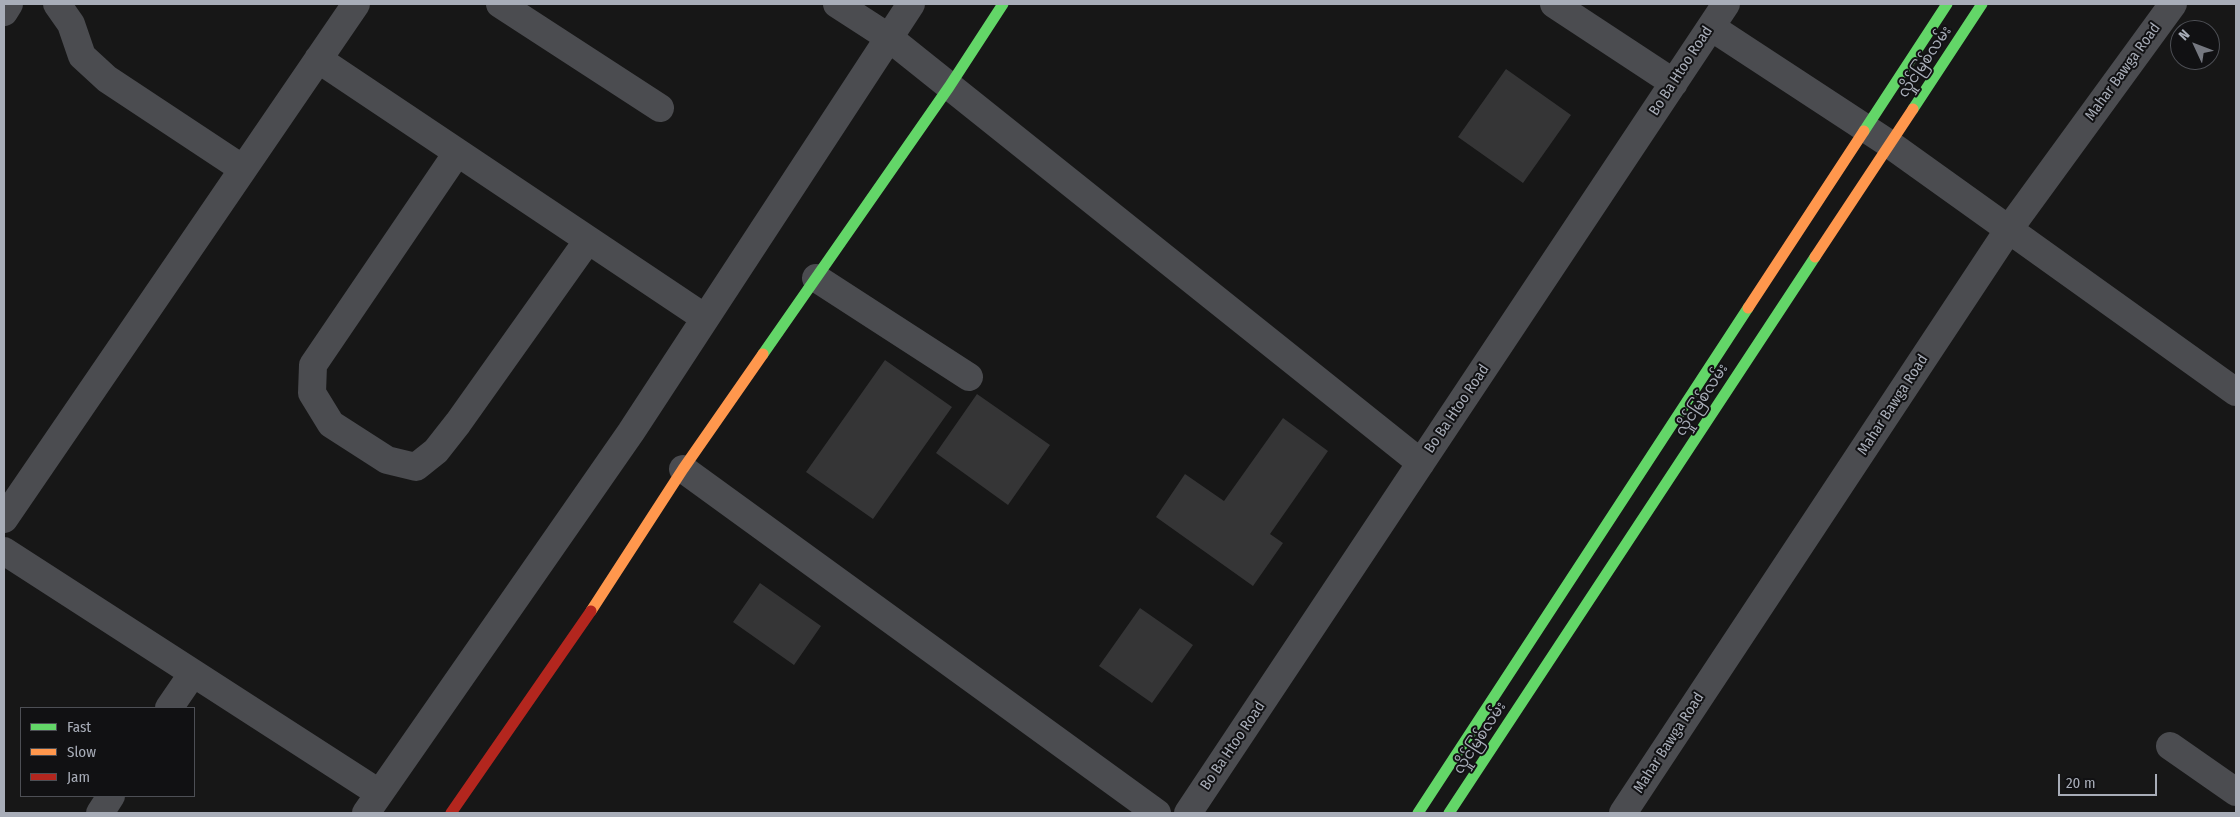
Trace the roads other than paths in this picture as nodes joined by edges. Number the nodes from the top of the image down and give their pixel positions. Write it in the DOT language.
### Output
graph roads {
  1 [pos="9,4"];
  2 [pos="57,4"];
  3 [pos="356,4"];
  4 [pos="500,4"];
  5 [pos="837,4"];
  6 [pos="911,4"];
  7 [pos="1003,4"];
  8 [pos="1554,4"];
  9 [pos="1726,4"];
  10 [pos="1947,4"];
  11 [pos="1982,4"];
  12 [pos="2173,4"];
  13 [pos="4,12"];
  14 [pos="1711,27"];
  15 [pos="888,38"];
  16 [pos="318,60"];
  17 [pos="1674,84"];
  18 [pos="950,87"];
  19 [pos="660,108"];
  20 [pos="1865,128"];
  21 [pos="1888,144"];
  22 [pos="457,153"];
  23 [pos="243,169"];
  24 [pos="2009,229"];
  25 [pos="588,240"];
  26 [pos="816,278"];
  27 [pos="705,318"];
  28 [pos="969,377"];
  29 [pos="2236,392"];
  30 [pos="1421,464"];
  31 [pos="683,469"];
  32 [pos="4,519"];
  33 [pos="4,551"];
  34 [pos="192,673"];
  35 [pos="170,707"];
  36 [pos="2170,746"];
  37 [pos="2236,792"];
  38 [pos="110,797"];
  39 [pos="373,803"];
  40 [pos="100,813"];
  41 [pos="450,813"];
  42 [pos="1157,813"];
  43 [pos="1188,813"];
  44 [pos="1418,813"];
  45 [pos="1449,813"];
  46 [pos="1623,813"];
  1 -- 13 [label="street"];
  2 -- 23 [label="street"];
  3 -- 16 [label="street"];
  4 -- 19 [label="street"];
  5 -- 15 [label="street"];
  6 -- 15 [label="street"];
  7 -- 18 [label="main road"];
  8 -- 17 [label="street"];
  9 -- 14 [label="street, Bo Ba Htoo Road"];
  10 -- 20 [label="main road, လှိုင်မြစ်လမ်း"];
  11 -- 21 [label="main road, လှိုင်မြစ်လမ်း"];
  12 -- 24 [label="street, Mahar Bawga Road"];
  14 -- 17 [label="street, Bo Ba Htoo Road"];
  14 -- 20 [label="street"];
  15 -- 18 [label="street"];
  15 -- 27 [label="street"];
  16 -- 22 [label="street"];
  16 -- 23 [label="street"];
  17 -- 30 [label="street, Bo Ba Htoo Road"];
  18 -- 26 [label="main road"];
  18 -- 30 [label="street"];
  20 -- 21 [label="street"];
  20 -- 44 [label="main road, လှိုင်မြစ်လမ်း"];
  21 -- 24 [label="street"];
  21 -- 45 [label="main road, လှိုင်မြစ်လမ်း"];
  22 -- 25 [label="street"];
  22 -- 25 [label="street"];
  23 -- 32 [label="street"];
  24 -- 29 [label="street"];
  24 -- 46 [label="street, Mahar Bawga Road"];
  25 -- 27 [label="street"];
  26 -- 28 [label="street"];
  26 -- 31 [label="main road"];
  27 -- 39 [label="street"];
  30 -- 43 [label="street, Bo Ba Htoo Road"];
  31 -- 41 [label="main road"];
  31 -- 42 [label="street"];
  33 -- 34 [label="street"];
  34 -- 35 [label="street"];
  34 -- 39 [label="street"];
  36 -- 37 [label="street"];
  38 -- 40 [label="street"];
}
